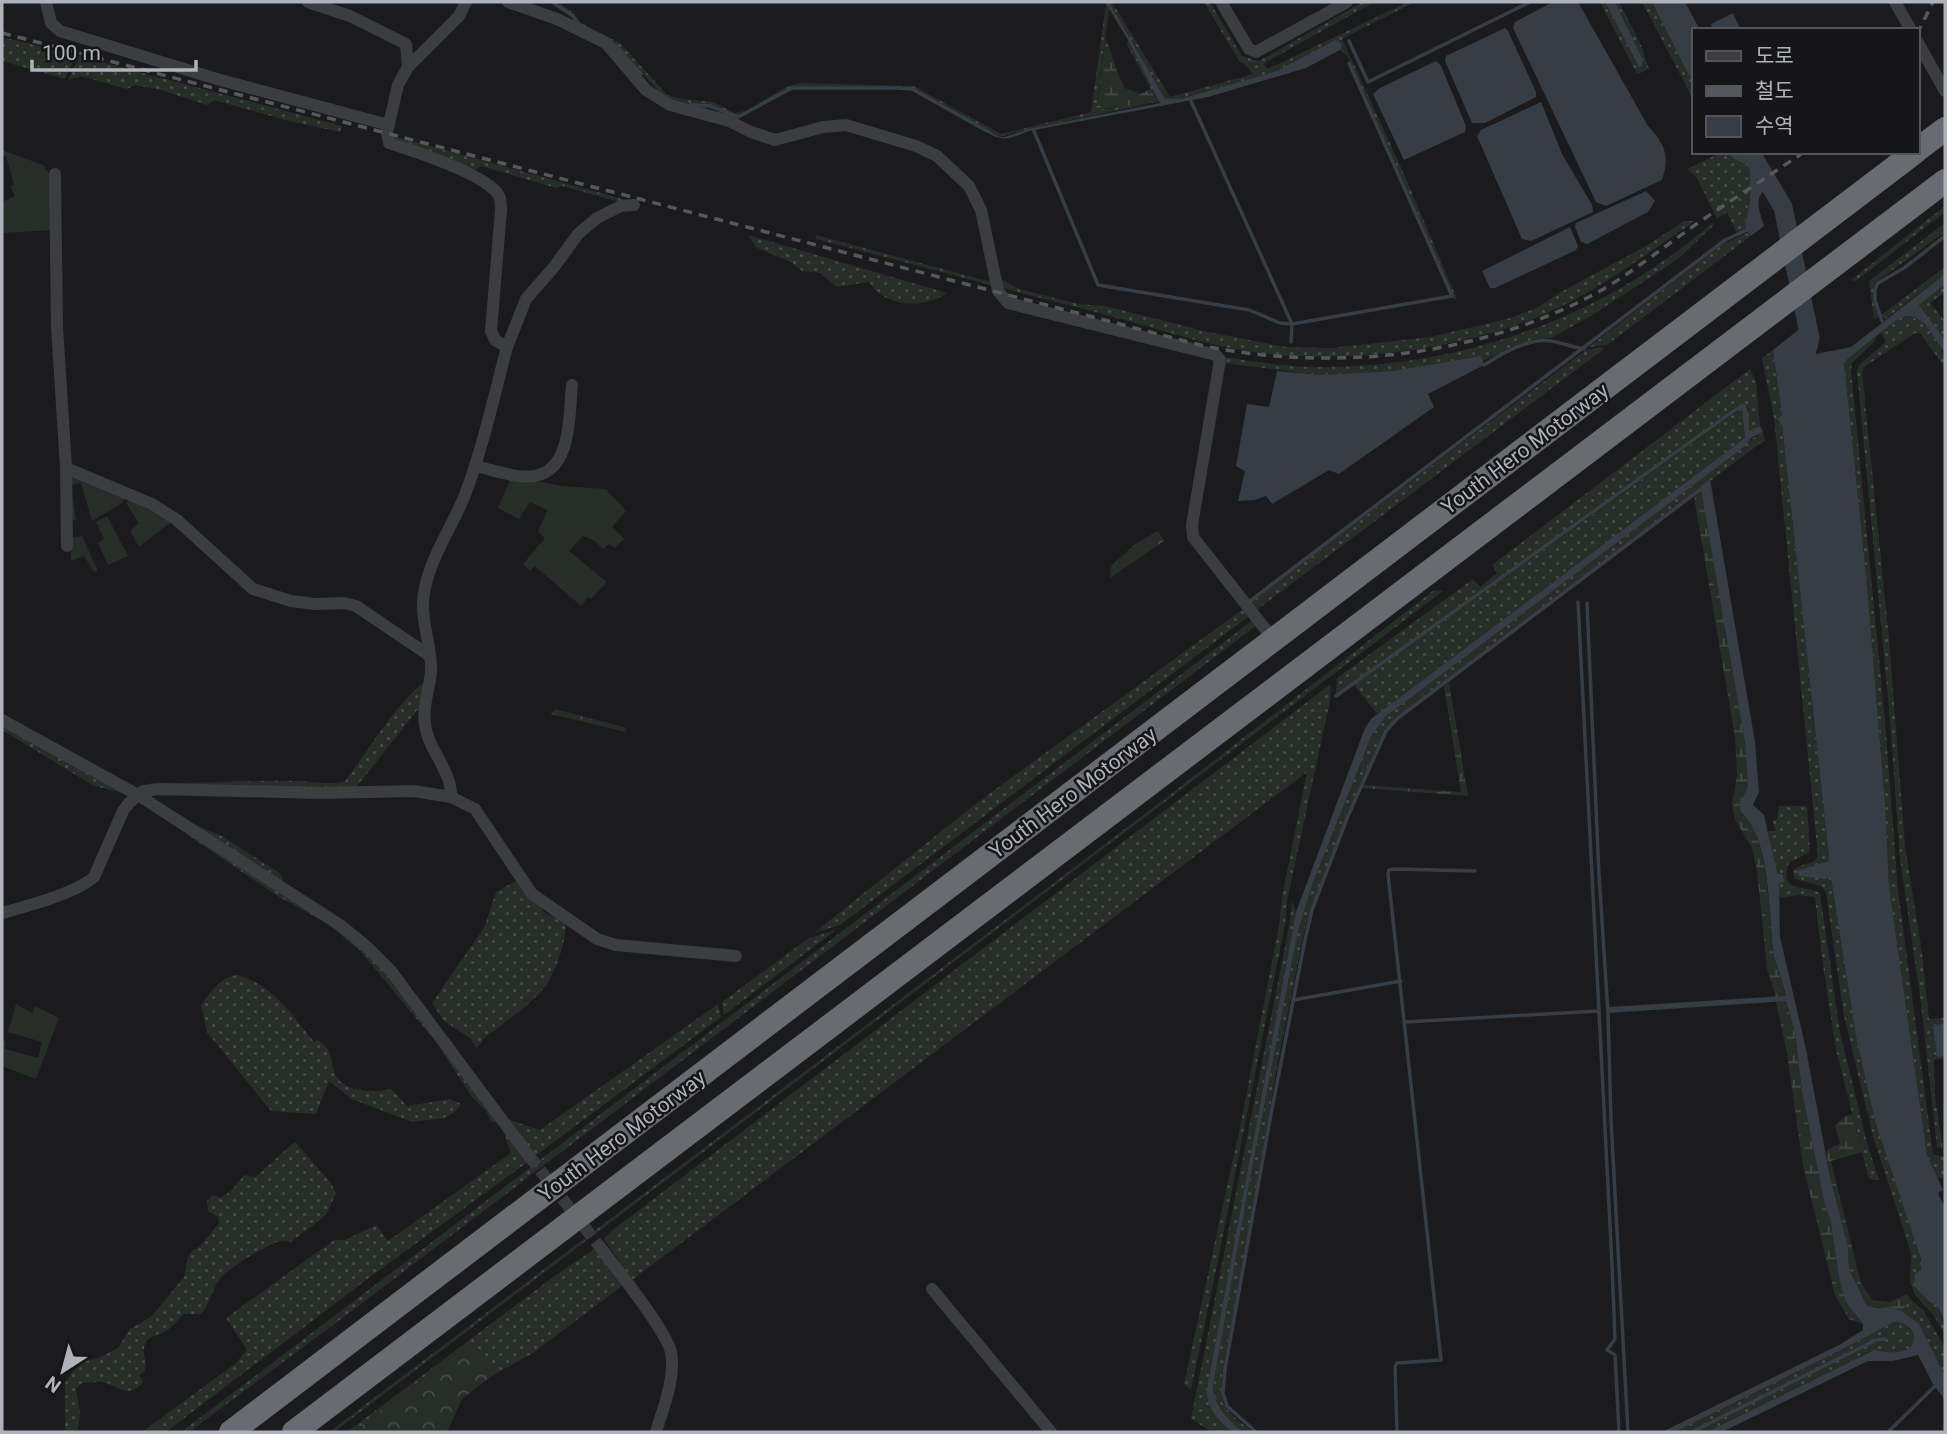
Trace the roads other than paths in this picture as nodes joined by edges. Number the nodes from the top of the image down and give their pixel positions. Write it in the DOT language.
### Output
graph roads {
  1 [pos="46,2"];
  2 [pos="308,2"];
  3 [pos="466,2"];
  4 [pos="508,2"];
  5 [pos="1221,2"];
  6 [pos="1346,2"];
  7 [pos="1895,2"];
  8 [pos="1910,28"];
  9 [pos="1919,45"];
  10 [pos="408,67"];
  11 [pos="1945,91"];
  12 [pos="389,125"];
  13 [pos="1945,129"];
  14 [pos="1919,149"];
  15 [pos="1912,154"];
  16 [pos="55,174"];
  17 [pos="1945,181"];
  18 [pos="634,205"];
  19 [pos="507,347"];
  20 [pos="572,385"];
  21 [pos="475,466"];
  22 [pos="66,468"];
  23 [pos="67,546"];
  24 [pos="1274,640"];
  25 [pos="430,656"];
  26 [pos="2,720"];
  27 [pos="138,795"];
  28 [pos="451,797"];
  29 [pos="2,913"];
  30 [pos="736,956"];
  31 [pos="529,1156"];
  32 [pos="600,1247"];
  33 [pos="932,1289"];
  34 [pos="231,1432"];
  35 [pos="294,1432"];
  36 [pos="656,1432"];
  37 [pos="1051,1432"];
  1 -- 12 [label="street"];
  2 -- 10 [label="street"];
  3 -- 10 [label="street"];
  4 -- 24 [label="street"];
  5 -- 6 [label="street"];
  7 -- 8 [label="street"];
  9 -- 11 [label="street"];
  10 -- 12 [label="street"];
  12 -- 19 [label="street"];
  13 -- 14 [label="highway, Youth Hero Motorway"];
  15 -- 24 [label="highway, Youth Hero Motorway"];
  16 -- 22 [label="street"];
  17 -- 35 [label="highway, Youth Hero Motorway"];
  18 -- 19 [label="street"];
  19 -- 21 [label="street"];
  20 -- 21 [label="street"];
  21 -- 25 [label="street"];
  22 -- 23 [label="street"];
  22 -- 25 [label="street"];
  24 -- 34 [label="highway, Youth Hero Motorway"];
  25 -- 28 [label="street"];
  26 -- 27 [label="street"];
  27 -- 28 [label="street"];
  27 -- 29 [label="street"];
  27 -- 31 [label="street"];
  28 -- 30 [label="street"];
  32 -- 36 [label="street"];
  33 -- 37 [label="street"];
}
